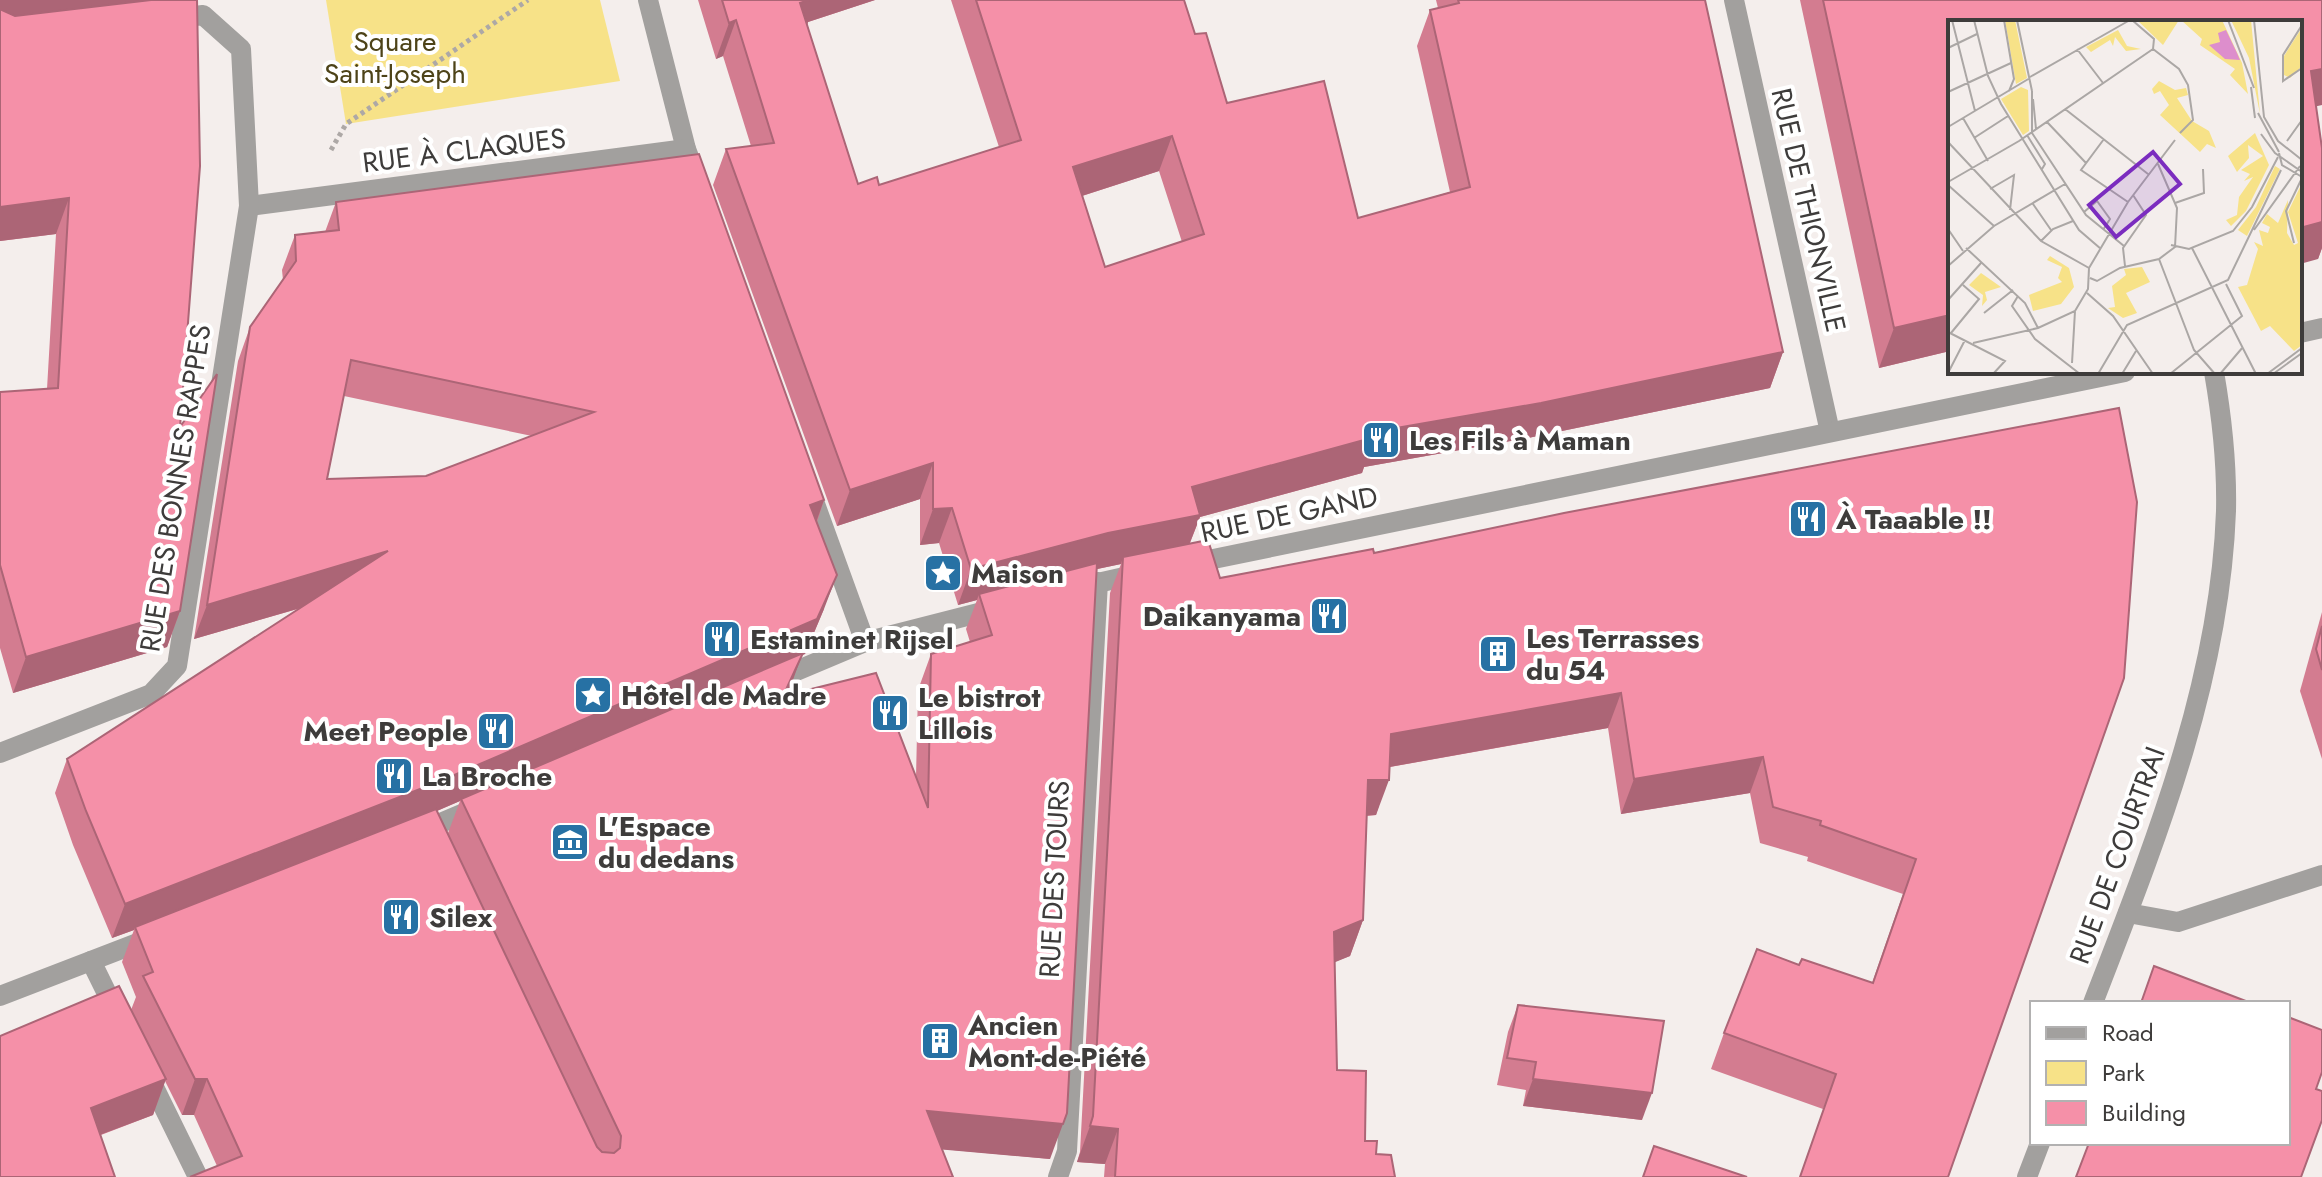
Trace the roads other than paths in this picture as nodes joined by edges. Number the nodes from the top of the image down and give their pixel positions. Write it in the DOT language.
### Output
graph roads {
  1 [pos="648,0"];
  2 [pos="1734,0"];
  3 [pos="156,21"];
  4 [pos="686,149"];
  5 [pos="704,199"];
  6 [pos="249,206"];
  7 [pos="2322,328"];
  8 [pos="2302,333"];
  9 [pos="2115,374"];
  10 [pos="2214,374"];
  11 [pos="1830,432"];
  12 [pos="801,465"];
  13 [pos="1098,582"];
  14 [pos="1055,593"];
  15 [pos="1011,604"];
  16 [pos="865,642"];
  17 [pos="749,691"];
  18 [pos="0,753"];
  19 [pos="488,803"];
  20 [pos="400,839"];
  21 [pos="2322,875"];
  22 [pos="2128,913"];
  23 [pos="178,927"];
  24 [pos="91,961"];
  25 [pos="0,996"];
  26 [pos="2094,1001"];
  27 [pos="125,1028"];
  28 [pos="138,1055"];
  29 [pos="2039,1145"];
  30 [pos="198,1177"];
  31 [pos="1058,1177"];
  32 [pos="2027,1177"];
  1 -- 4 [label="street"];
  2 -- 11 [label="street, RUE DE THIONVILLE"];
  3 -- 6 [label="street, RUE DES BONNES RAPPES"];
  4 -- 5 [label="street"];
  4 -- 6 [label="street, RUE À CLAQUES"];
  6 -- 18 [label="street, RUE DES BONNES RAPPES"];
  7 -- 8 [label="street"];
  9 -- 11 [label="street, RUE DE GAND"];
  10 -- 22 [label="street, RUE DE COURTRAI"];
  11 -- 13 [label="street, RUE DE GAND"];
  12 -- 16 [label="street"];
  13 -- 14 [label="street, RUE DE GAND"];
  13 -- 31 [label="street, RUE DES TOURS"];
  15 -- 16 [label="street"];
  16 -- 17 [label="street"];
  19 -- 20 [label="street"];
  21 -- 22 [label="street"];
  22 -- 26 [label="street, RUE DE COURTRAI"];
  23 -- 24 [label="street"];
  24 -- 25 [label="street"];
  24 -- 27 [label="street"];
  28 -- 30 [label="street"];
  29 -- 32 [label="street"];
}
